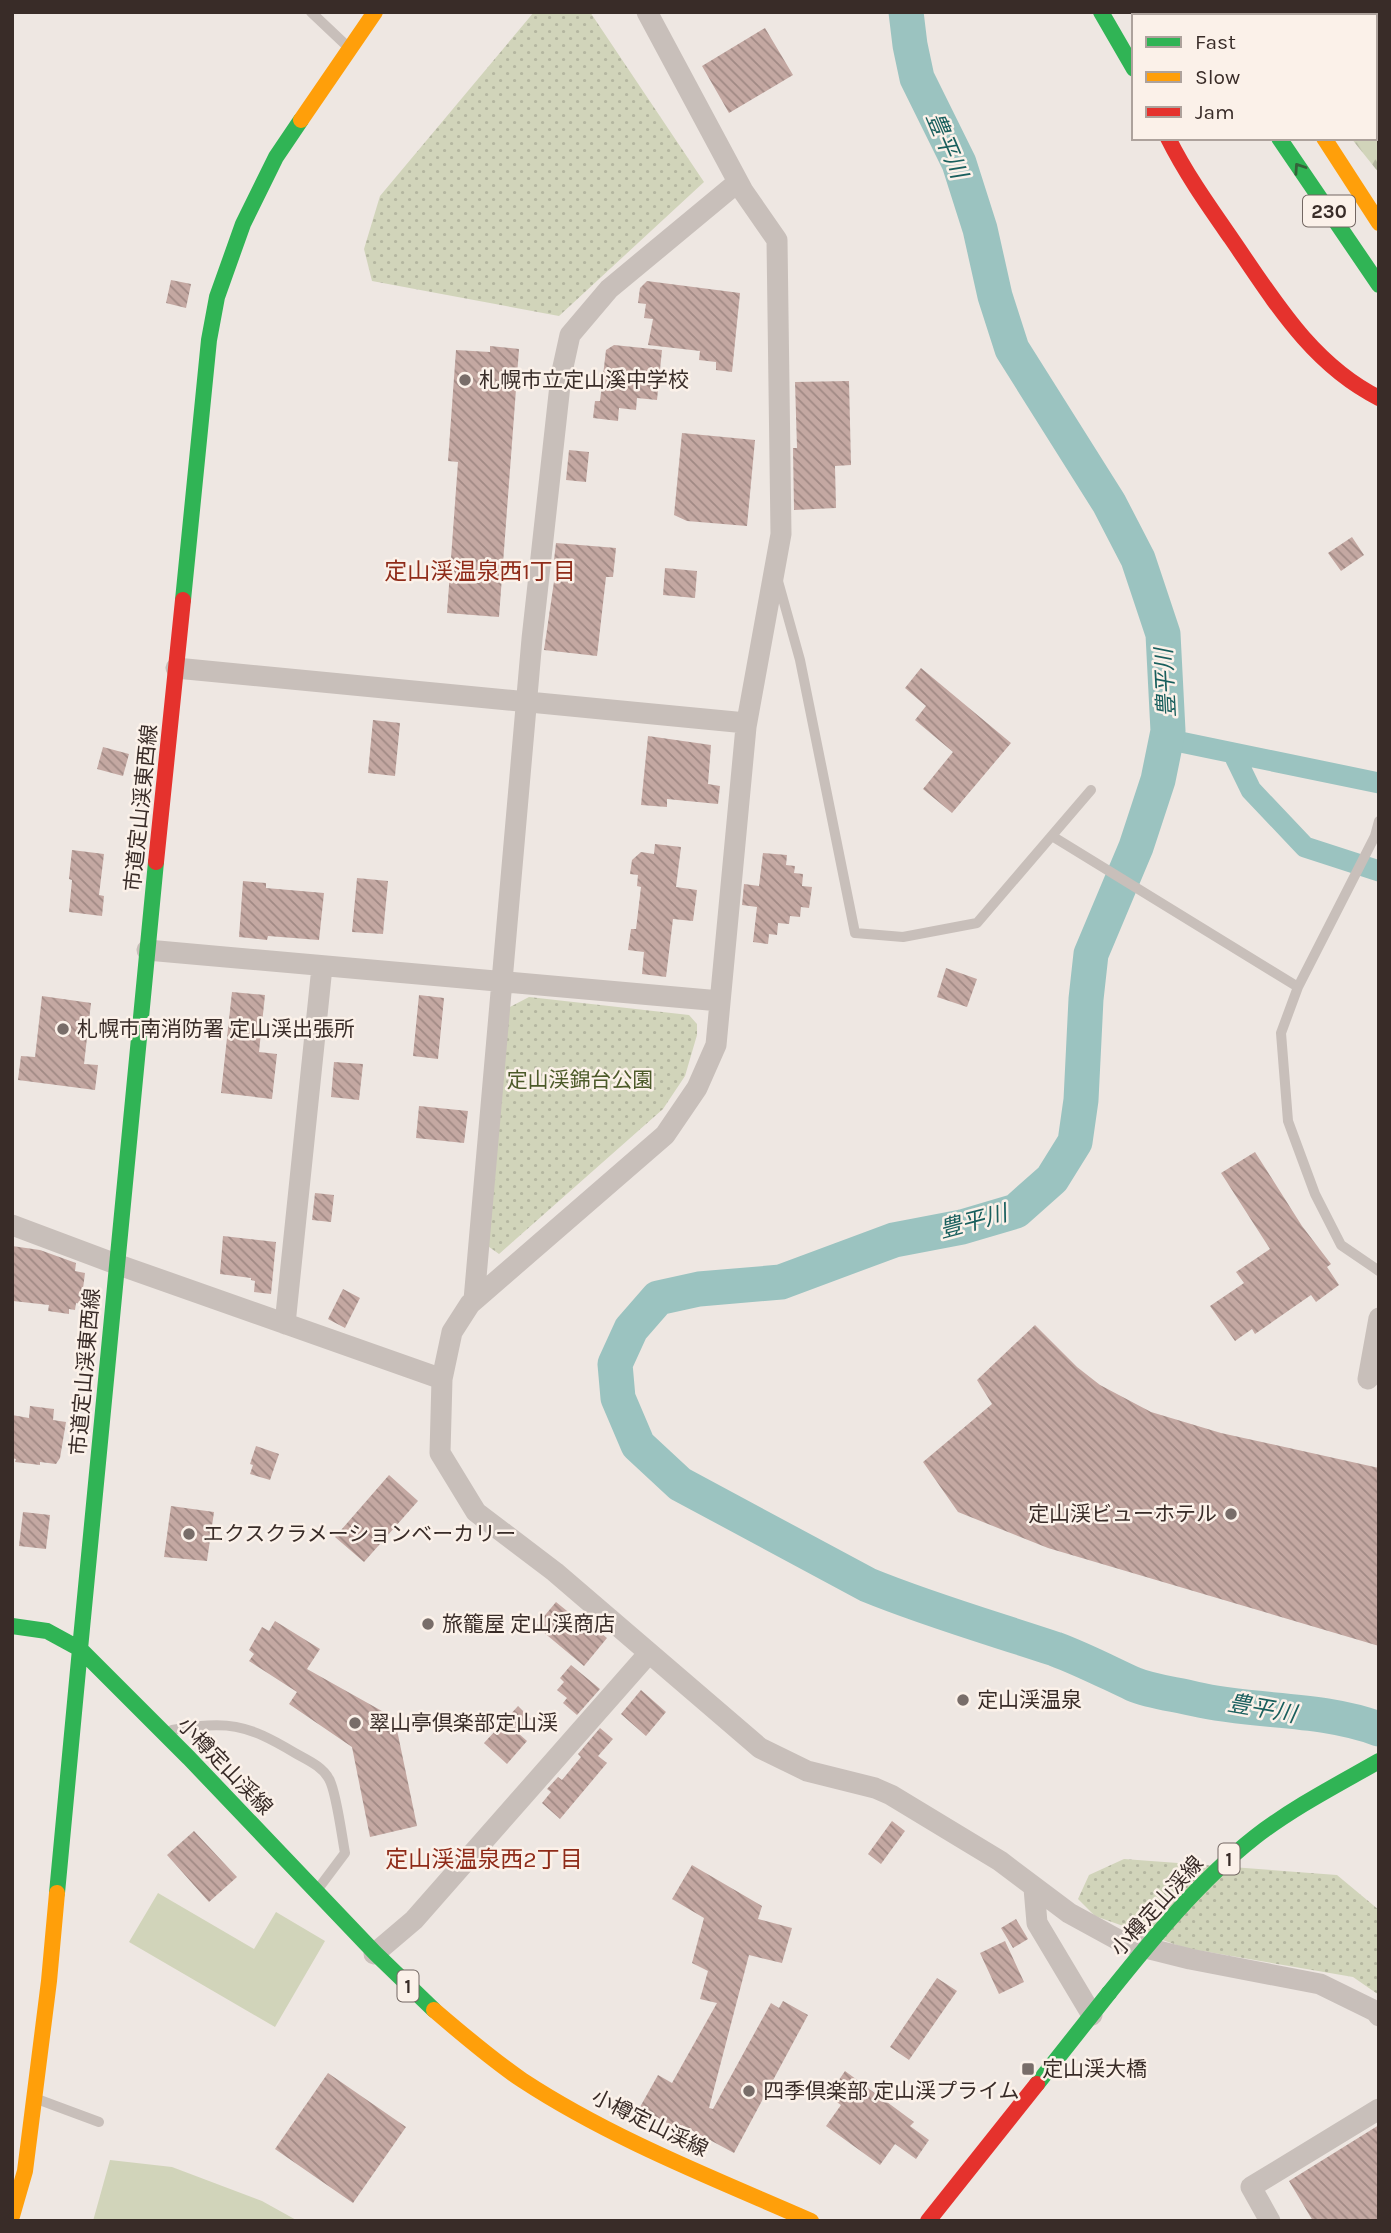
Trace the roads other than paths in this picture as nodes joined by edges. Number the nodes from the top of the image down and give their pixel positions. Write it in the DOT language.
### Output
graph roads {
  1 [pos="311,12"];
  2 [pos="376,12"];
  3 [pos="647,12"];
  4 [pos="1101,12"];
  5 [pos="350,49"];
  6 [pos="1132,66"];
  7 [pos="1169,140"];
  8 [pos="1280,140"];
  9 [pos="1325,140"];
  10 [pos="738,183"];
  11 [pos="1379,223"];
  12 [pos="1379,285"];
  13 [pos="1379,398"];
  14 [pos="774,568"];
  15 [pos="176,668"];
  16 [pos="526,702"];
  17 [pos="746,723"];
  18 [pos="1091,790"];
  19 [pos="1379,821"];
  20 [pos="1052,836"];
  21 [pos="147,950"];
  22 [pos="322,967"];
  23 [pos="502,983"];
  24 [pos="1298,987"];
  25 [pos="720,1001"];
  26 [pos="12,1225"];
  27 [pos="116,1264"];
  28 [pos="1379,1272"];
  29 [pos="474,1300"];
  30 [pos="1379,1318"];
  31 [pos="285,1324"];
  32 [pos="442,1379"];
  33 [pos="1368,1379"];
  34 [pos="12,1626"];
  35 [pos="80,1649"];
  36 [pos="649,1653"];
  37 [pos="162,1731"];
  38 [pos="1379,1761"];
  39 [pos="1034,1888"];
  40 [pos="316,1891"];
  41 [pos="374,1954"];
  42 [pos="1092,2015"];
  43 [pos="1379,2016"];
  44 [pos="34,2098"];
  45 [pos="1379,2109"];
  46 [pos="99,2122"];
  47 [pos="12,2216"];
  48 [pos="811,2221"];
  49 [pos="928,2221"];
  50 [pos="1270,2221"];
  1 -- 5 [label="lane"];
  2 -- 5 [label="main road, 市道定山渓東西線"];
  3 -- 10 [label="street"];
  4 -- 6 [label="main road"];
  5 -- 15 [label="main road, 市道定山渓東西線"];
  7 -- 13 [label="main road"];
  12 -- 8 [label="main road, 230, one-way"];
  9 -- 11 [label="main road, 230"];
  10 -- 14 [label="street"];
  10 -- 16 [label="street"];
  14 -- 17 [label="street"];
  14 -- 20 [label="lane"];
  15 -- 16 [label="street"];
  15 -- 21 [label="main road, 市道定山渓東西線"];
  16 -- 17 [label="street"];
  16 -- 23 [label="street"];
  17 -- 25 [label="street"];
  18 -- 20 [label="lane"];
  19 -- 24 [label="lane"];
  20 -- 24 [label="lane"];
  21 -- 22 [label="street"];
  21 -- 27 [label="main road, 市道定山渓東西線"];
  22 -- 23 [label="street"];
  22 -- 31 [label="street"];
  23 -- 25 [label="street"];
  23 -- 29 [label="street"];
  24 -- 28 [label="lane"];
  25 -- 29 [label="street"];
  26 -- 27 [label="street"];
  27 -- 31 [label="street"];
  27 -- 35 [label="main road, 市道定山渓東西線"];
  29 -- 32 [label="street"];
  30 -- 33 [label="street"];
  31 -- 32 [label="street"];
  32 -- 36 [label="street"];
  34 -- 35 [label="main road, 小樽定山渓線"];
  35 -- 37 [label="main road, 小樽定山渓線 / 1"];
  35 -- 44 [label="main road"];
  36 -- 39 [label="street"];
  36 -- 41 [label="street"];
  37 -- 40 [label="main road, 小樽定山渓線 / 1"];
  37 -- 40 [label="lane"];
  38 -- 42 [label="main road, 小樽定山渓線 / 1, bridge"];
  39 -- 42 [label="street"];
  39 -- 43 [label="street"];
  40 -- 41 [label="main road, 小樽定山渓線 / 1"];
  41 -- 48 [label="main road, 小樽定山渓線 / 1"];
  42 -- 49 [label="main road, 小樽定山渓線 / 1"];
  44 -- 46 [label="lane"];
  44 -- 47 [label="main road"];
  45 -- 50 [label="street"];
}
